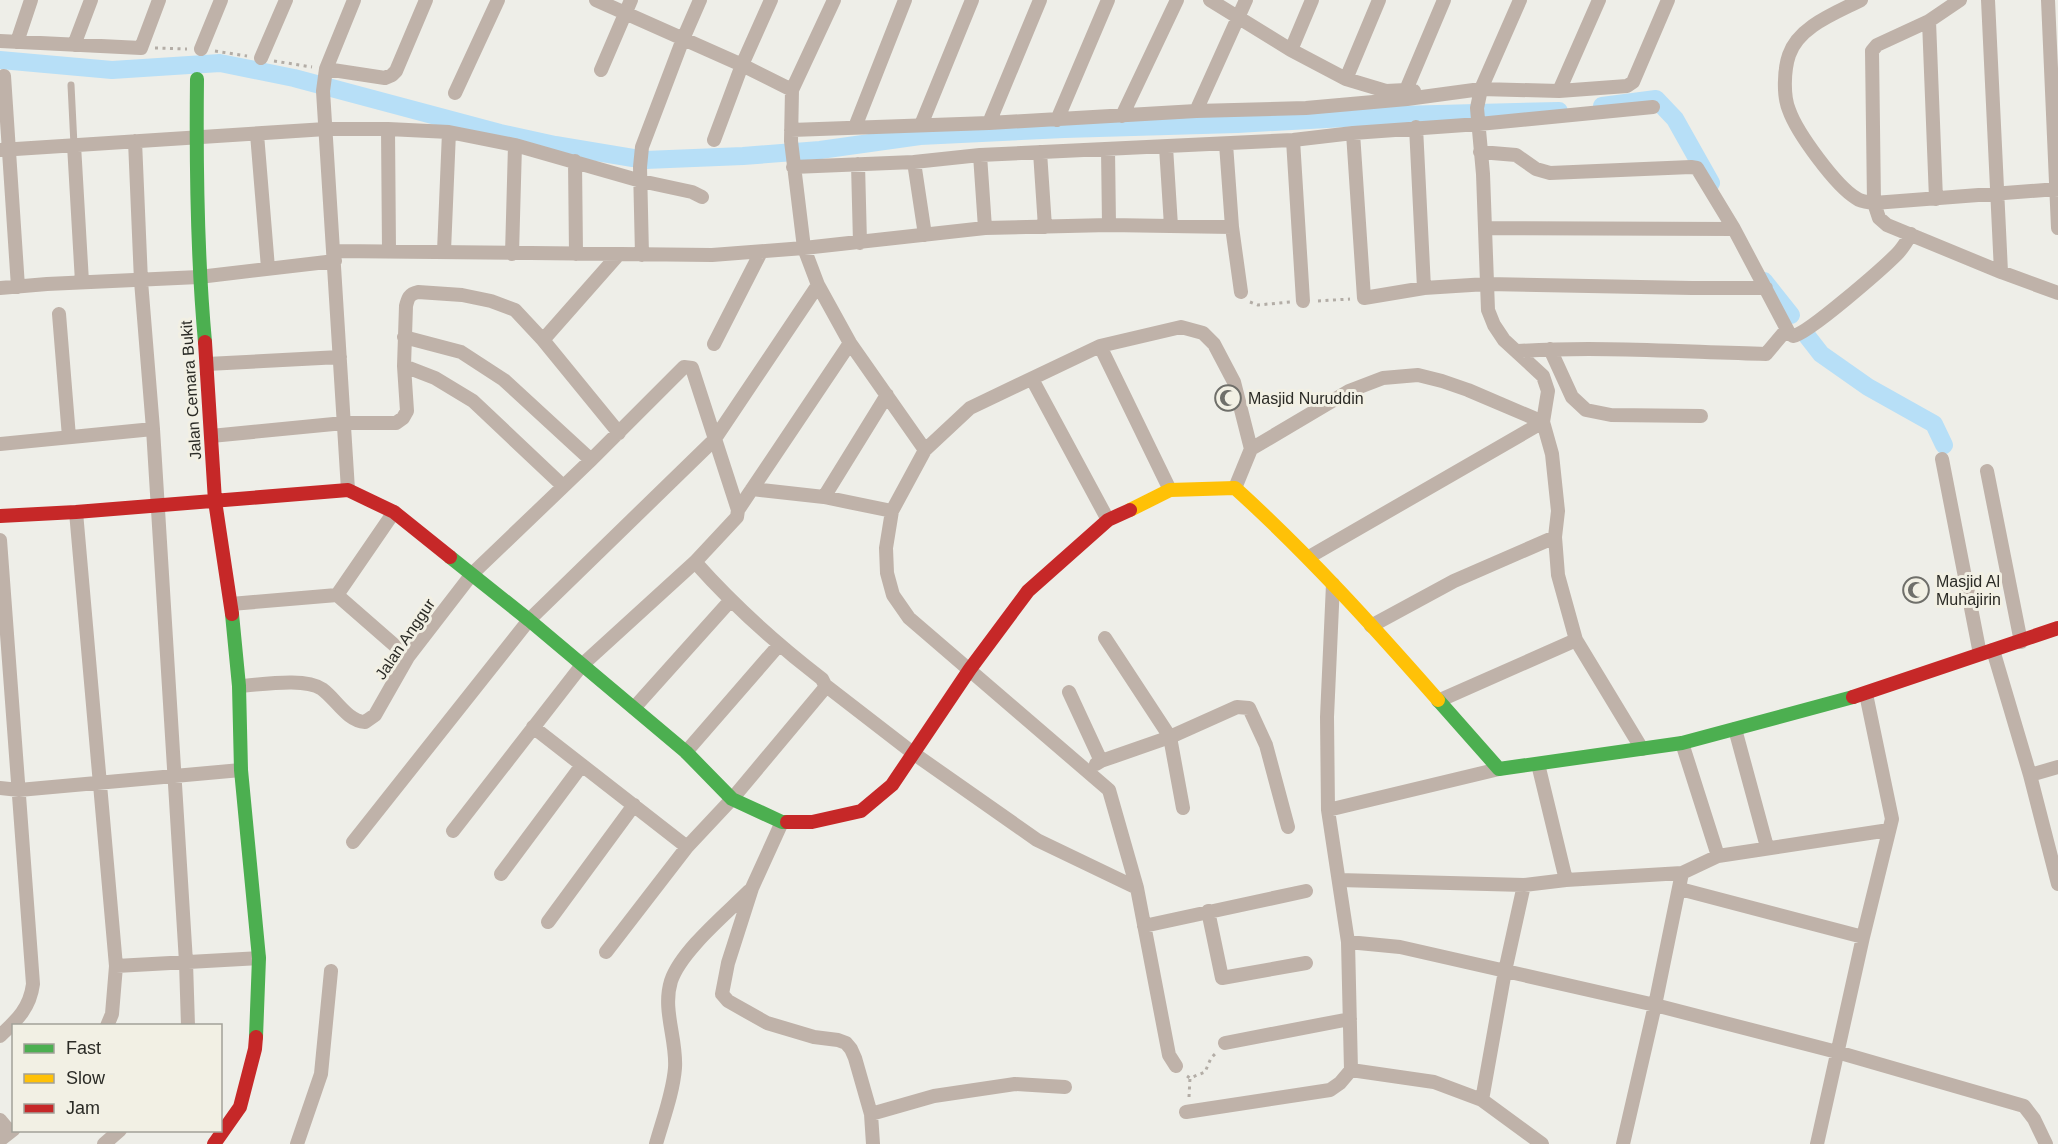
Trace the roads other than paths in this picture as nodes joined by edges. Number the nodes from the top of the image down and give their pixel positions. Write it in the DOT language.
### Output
graph roads {
  1 [pos="31,0"];
  2 [pos="91,0"];
  3 [pos="159,0"];
  4 [pos="221,0"];
  5 [pos="285,0"];
  6 [pos="354,0"];
  7 [pos="426,0"];
  8 [pos="498,0"];
  9 [pos="596,0"];
  10 [pos="631,0"];
  11 [pos="700,0"];
  12 [pos="771,0"];
  13 [pos="834,0"];
  14 [pos="905,0"];
  15 [pos="972,0"];
  16 [pos="1040,0"];
  17 [pos="1108,0"];
  18 [pos="1177,0"];
  19 [pos="1210,0"];
  20 [pos="1246,0"];
  21 [pos="1312,0"];
  22 [pos="1379,0"];
  23 [pos="1444,0"];
  24 [pos="1520,0"];
  25 [pos="1599,0"];
  26 [pos="1668,0"];
  27 [pos="1861,0"];
  28 [pos="1960,0"];
  29 [pos="1988,0"];
  30 [pos="2048,0"];
  31 [pos="625,14"];
  32 [pos="1239,17"];
  33 [pos="1929,21"];
  34 [pos="683,39"];
  35 [pos="0,40"];
  36 [pos="17,42"];
  37 [pos="74,45"];
  38 [pos="201,49"];
  39 [pos="1291,51"];
  40 [pos="261,58"];
  41 [pos="742,65"];
  42 [pos="601,70"];
  43 [pos="3,76"];
  44 [pos="196,79"];
  45 [pos="325,79"];
  46 [pos="1346,79"];
  47 [pos="71,85"];
  48 [pos="1481,88"];
  49 [pos="792,90"];
  50 [pos="1406,90"];
  51 [pos="1559,91"];
  52 [pos="455,93"];
  53 [pos="1441,93"];
  54 [pos="1653,107"];
  55 [pos="1196,111"];
  56 [pos="1122,116"];
  57 [pos="1478,116"];
  58 [pos="1057,120"];
  59 [pos="988,123"];
  60 [pos="921,125"];
  61 [pos="855,127"];
  62 [pos="1416,128"];
  63 [pos="326,129"];
  64 [pos="388,129"];
  65 [pos="449,132"];
  66 [pos="1353,133"];
  67 [pos="257,134"];
  68 [pos="791,136"];
  69 [pos="196,139"];
  70 [pos="714,140"];
  71 [pos="135,141"];
  72 [pos="1293,141"];
  73 [pos="1226,144"];
  74 [pos="74,145"];
  75 [pos="515,145"];
  76 [pos="1166,147"];
  77 [pos="1108,149"];
  78 [pos="4,150"];
  79 [pos="1040,152"];
  80 [pos="1480,152"];
  81 [pos="980,155"];
  82 [pos="575,161"];
  83 [pos="914,162"];
  84 [pos="793,164"];
  85 [pos="858,164"];
  86 [pos="640,181"];
  87 [pos="2057,189"];
  88 [pos="1997,194"];
  89 [pos="702,197"];
  90 [pos="1936,199"];
  91 [pos="1874,203"];
  92 [pos="1109,225"];
  93 [pos="1171,226"];
  94 [pos="1045,227"];
  95 [pos="1232,227"];
  96 [pos="986,228"];
  97 [pos="1485,228"];
  98 [pos="2058,228"];
  99 [pos="1734,229"];
  100 [pos="1911,234"];
  101 [pos="925,235"];
  102 [pos="860,243"];
  103 [pos="804,248"];
  104 [pos="388,251"];
  105 [pos="444,251"];
  106 [pos="761,252"];
  107 [pos="512,254"];
  108 [pos="576,254"];
  109 [pos="618,255"];
  110 [pos="642,255"];
  111 [pos="335,256"];
  112 [pos="268,268"];
  113 [pos="2001,272"];
  114 [pos="199,277"];
  115 [pos="141,281"];
  116 [pos="82,282"];
  117 [pos="1487,284"];
  118 [pos="818,285"];
  119 [pos="18,286"];
  120 [pos="0,288"];
  121 [pos="1424,288"];
  122 [pos="1766,288"];
  123 [pos="1241,292"];
  124 [pos="2058,293"];
  125 [pos="1303,302"];
  126 [pos="59,314"];
  127 [pos="1787,329"];
  128 [pos="404,337"];
  129 [pos="543,340"];
  130 [pos="850,343"];
  131 [pos="714,344"];
  132 [pos="1100,346"];
  133 [pos="1550,349"];
  134 [pos="1518,351"];
  135 [pos="340,357"];
  136 [pos="207,364"];
  137 [pos="404,366"];
  138 [pos="1032,378"];
  139 [pos="887,395"];
  140 [pos="1701,416"];
  141 [pos="1543,422"];
  142 [pos="344,423"];
  143 [pos="153,429"];
  144 [pos="619,433"];
  145 [pos="211,436"];
  146 [pos="69,437"];
  147 [pos="714,440"];
  148 [pos="0,444"];
  149 [pos="1251,449"];
  150 [pos="925,450"];
  151 [pos="1942,459"];
  152 [pos="591,460"];
  153 [pos="1987,471"];
  154 [pos="563,486"];
  155 [pos="1235,488"];
  156 [pos="752,489"];
  157 [pos="348,490"];
  158 [pos="1170,490"];
  159 [pos="824,497"];
  160 [pos="215,501"];
  161 [pos="158,506"];
  162 [pos="738,510"];
  163 [pos="892,511"];
  164 [pos="76,512"];
  165 [pos="394,512"];
  166 [pos="0,516"];
  167 [pos="1108,520"];
  168 [pos="1556,537"];
  169 [pos="0,540"];
  170 [pos="1309,557"];
  171 [pos="695,562"];
  172 [pos="472,574"];
  173 [pos="1334,584"];
  174 [pos="337,595"];
  175 [pos="730,601"];
  176 [pos="231,604"];
  177 [pos="529,620"];
  178 [pos="1371,626"];
  179 [pos="2058,628"];
  180 [pos="1105,638"];
  181 [pos="1576,640"];
  182 [pos="2021,642"];
  183 [pos="779,645"];
  184 [pos="1987,652"];
  185 [pos="408,657"];
  186 [pos="582,664"];
  187 [pos="970,669"];
  188 [pos="825,685"];
  189 [pos="239,686"];
  190 [pos="1069,692"];
  191 [pos="1866,694"];
  192 [pos="1438,701"];
  193 [pos="634,708"];
  194 [pos="533,727"];
  195 [pos="1736,729"];
  196 [pos="1170,738"];
  197 [pos="1682,743"];
  198 [pos="1642,749"];
  199 [pos="686,752"];
  200 [pos="913,753"];
  201 [pos="1101,761"];
  202 [pos="1538,764"];
  203 [pos="582,765"];
  204 [pos="2058,767"];
  205 [pos="1499,769"];
  206 [pos="241,770"];
  207 [pos="1087,771"];
  208 [pos="2030,775"];
  209 [pos="175,776"];
  210 [pos="99,783"];
  211 [pos="0,788"];
  212 [pos="19,790"];
  213 [pos="732,799"];
  214 [pos="634,805"];
  215 [pos="1183,808"];
  216 [pos="1328,810"];
  217 [pos="782,822"];
  218 [pos="1288,827"];
  219 [pos="1889,830"];
  220 [pos="453,831"];
  221 [pos="353,842"];
  222 [pos="687,847"];
  223 [pos="1767,847"];
  224 [pos="1718,856"];
  225 [pos="1682,873"];
  226 [pos="501,874"];
  227 [pos="1339,880"];
  228 [pos="1566,880"];
  229 [pos="2058,884"];
  230 [pos="1524,885"];
  231 [pos="752,888"];
  232 [pos="1137,888"];
  233 [pos="1680,889"];
  234 [pos="1306,891"];
  235 [pos="1208,911"];
  236 [pos="548,922"];
  237 [pos="1144,926"];
  238 [pos="1863,937"];
  239 [pos="1348,942"];
  240 [pos="606,952"];
  241 [pos="259,958"];
  242 [pos="186,962"];
  243 [pos="1306,963"];
  244 [pos="116,966"];
  245 [pos="331,971"];
  246 [pos="1505,971"];
  247 [pos="1655,1005"];
  248 [pos="1350,1019"];
  249 [pos="12,1024"];
  250 [pos="12,1024"];
  251 [pos="108,1024"];
  252 [pos="188,1024"];
  253 [pos="0,1035"];
  254 [pos="1225,1043"];
  255 [pos="1837,1052"];
  256 [pos="1176,1066"];
  257 [pos="1351,1070"];
  258 [pos="1065,1087"];
  259 [pos="1482,1100"];
  260 [pos="1186,1112"];
  261 [pos="871,1114"];
  262 [pos="0,1120"];
  263 [pos="8,1134"];
  264 [pos="299,1143"];
  265 [pos="214,1144"];
  266 [pos="656,1144"];
  267 [pos="873,1144"];
  268 [pos="1542,1144"];
  269 [pos="1623,1144"];
  270 [pos="1817,1144"];
  271 [pos="2046,1144"];
  1 -- 36 [label="street"];
  2 -- 37 [label="street"];
  3 -- 37 [label="street"];
  4 -- 38 [label="street"];
  5 -- 40 [label="street"];
  6 -- 45 [label="street"];
  7 -- 45 [label="street"];
  8 -- 52 [label="street"];
  9 -- 31 [label="street"];
  10 -- 31 [label="street"];
  11 -- 34 [label="street"];
  12 -- 41 [label="street"];
  13 -- 49 [label="street"];
  14 -- 61 [label="street"];
  15 -- 60 [label="street"];
  16 -- 59 [label="street"];
  17 -- 58 [label="street"];
  18 -- 56 [label="street"];
  19 -- 32 [label="street"];
  20 -- 32 [label="street"];
  21 -- 39 [label="street"];
  22 -- 46 [label="street"];
  23 -- 50 [label="street"];
  24 -- 48 [label="street"];
  25 -- 51 [label="street"];
  26 -- 51 [label="street"];
  27 -- 91 [label="street"];
  28 -- 33 [label="street"];
  29 -- 88 [label="street"];
  30 -- 87 [label="street"];
  31 -- 34 [label="street"];
  31 -- 42 [label="street"];
  32 -- 39 [label="street"];
  32 -- 55 [label="street"];
  33 -- 90 [label="street"];
  33 -- 91 [label="street"];
  34 -- 41 [label="street"];
  34 -- 86 [label="street"];
  35 -- 36 [label="street"];
  36 -- 37 [label="street"];
  39 -- 46 [label="street"];
  41 -- 49 [label="street"];
  41 -- 70 [label="street"];
  43 -- 78 [label="street"];
  44 -- 69 [label="street, Jalan Cemara Bukit"];
  45 -- 63 [label="street"];
  46 -- 50 [label="street"];
  47 -- 74 [label="lane"];
  48 -- 51 [label="street"];
  48 -- 53 [label="street"];
  48 -- 57 [label="street"];
  49 -- 68 [label="street"];
  50 -- 53 [label="street"];
  53 -- 55 [label="street"];
  54 -- 57 [label="street"];
  55 -- 56 [label="street"];
  56 -- 58 [label="street"];
  57 -- 62 [label="street"];
  57 -- 80 [label="street"];
  58 -- 59 [label="street"];
  59 -- 60 [label="street"];
  60 -- 61 [label="street"];
  61 -- 68 [label="street"];
  62 -- 66 [label="street"];
  62 -- 121 [label="street"];
  63 -- 64 [label="street"];
  63 -- 67 [label="street"];
  63 -- 111 [label="street"];
  64 -- 65 [label="street"];
  64 -- 104 [label="street"];
  65 -- 75 [label="street"];
  65 -- 105 [label="street"];
  66 -- 72 [label="street"];
  66 -- 121 [label="street"];
  67 -- 69 [label="street"];
  67 -- 112 [label="street"];
  68 -- 84 [label="street"];
  69 -- 71 [label="street"];
  69 -- 114 [label="street, Jalan Cemara Bukit"];
  71 -- 74 [label="street"];
  71 -- 115 [label="street"];
  72 -- 73 [label="street"];
  72 -- 125 [label="street"];
  73 -- 76 [label="street"];
  73 -- 95 [label="street"];
  74 -- 78 [label="street"];
  74 -- 116 [label="street"];
  75 -- 82 [label="street"];
  75 -- 107 [label="street"];
  76 -- 77 [label="street"];
  76 -- 93 [label="street"];
  77 -- 79 [label="street"];
  77 -- 92 [label="street"];
  78 -- 119 [label="street"];
  79 -- 81 [label="street"];
  79 -- 94 [label="street"];
  80 -- 97 [label="street"];
  80 -- 99 [label="street"];
  81 -- 83 [label="street"];
  81 -- 96 [label="street"];
  82 -- 86 [label="street"];
  82 -- 108 [label="street"];
  83 -- 85 [label="street"];
  83 -- 101 [label="street"];
  84 -- 85 [label="street"];
  84 -- 103 [label="street"];
  85 -- 102 [label="street"];
  86 -- 89 [label="street"];
  86 -- 110 [label="street"];
  87 -- 88 [label="street"];
  87 -- 98 [label="street"];
  88 -- 90 [label="street"];
  88 -- 113 [label="street"];
  90 -- 91 [label="street"];
  91 -- 100 [label="street"];
  92 -- 93 [label="street"];
  92 -- 94 [label="street"];
  93 -- 95 [label="street"];
  94 -- 96 [label="street"];
  95 -- 123 [label="street"];
  96 -- 101 [label="street"];
  97 -- 99 [label="street"];
  97 -- 117 [label="street"];
  99 -- 122 [label="street"];
  100 -- 113 [label="street"];
  100 -- 127 [label="street"];
  101 -- 102 [label="street"];
  102 -- 103 [label="street"];
  103 -- 106 [label="street"];
  103 -- 118 [label="street"];
  104 -- 105 [label="street"];
  104 -- 111 [label="street"];
  105 -- 107 [label="street"];
  106 -- 110 [label="street"];
  106 -- 131 [label="street"];
  107 -- 108 [label="street"];
  108 -- 109 [label="street"];
  109 -- 110 [label="street"];
  109 -- 129 [label="street"];
  111 -- 112 [label="street"];
  111 -- 135 [label="street"];
  112 -- 114 [label="street"];
  113 -- 124 [label="street"];
  114 -- 115 [label="street"];
  114 -- 136 [label="street, Jalan Cemara Bukit"];
  115 -- 116 [label="street"];
  115 -- 143 [label="street"];
  116 -- 119 [label="street"];
  117 -- 121 [label="street"];
  117 -- 122 [label="street"];
  117 -- 134 [label="street"];
  118 -- 130 [label="street"];
  118 -- 147 [label="street"];
  119 -- 120 [label="street"];
  122 -- 127 [label="street"];
  126 -- 146 [label="street"];
  127 -- 133 [label="street"];
  128 -- 129 [label="street"];
  128 -- 137 [label="street"];
  128 -- 152 [label="street"];
  129 -- 144 [label="street"];
  130 -- 139 [label="street"];
  130 -- 156 [label="street"];
  132 -- 138 [label="street"];
  132 -- 149 [label="street"];
  132 -- 158 [label="street"];
  133 -- 134 [label="street"];
  133 -- 140 [label="street"];
  134 -- 141 [label="street"];
  135 -- 136 [label="street"];
  135 -- 142 [label="street"];
  136 -- 145 [label="street, Jalan Cemara Bukit"];
  137 -- 142 [label="street"];
  137 -- 154 [label="street"];
  138 -- 150 [label="street"];
  138 -- 167 [label="street"];
  139 -- 150 [label="street"];
  139 -- 159 [label="street"];
  141 -- 149 [label="street"];
  141 -- 168 [label="street"];
  141 -- 170 [label="street"];
  142 -- 145 [label="street"];
  142 -- 157 [label="street"];
  143 -- 146 [label="street"];
  143 -- 161 [label="street"];
  144 -- 147 [label="street, Jalan Anggur"];
  144 -- 152 [label="street, Jalan Anggur"];
  145 -- 160 [label="street, Jalan Cemara Bukit"];
  146 -- 148 [label="street"];
  147 -- 162 [label="street"];
  147 -- 177 [label="street"];
  149 -- 155 [label="street"];
  150 -- 163 [label="street"];
  151 -- 184 [label="street"];
  152 -- 154 [label="street, Jalan Anggur"];
  153 -- 182 [label="street"];
  154 -- 172 [label="street, Jalan Anggur"];
  155 -- 158 [label="street"];
  155 -- 170 [label="street"];
  156 -- 159 [label="street"];
  156 -- 162 [label="street"];
  157 -- 160 [label="street"];
  157 -- 165 [label="street"];
  158 -- 167 [label="street"];
  159 -- 163 [label="street"];
  160 -- 161 [label="street"];
  160 -- 176 [label="street, Jalan Cemara Bukit"];
  161 -- 164 [label="street"];
  161 -- 209 [label="street"];
  162 -- 171 [label="street"];
  163 -- 187 [label="street"];
  164 -- 166 [label="street"];
  164 -- 210 [label="street"];
  165 -- 172 [label="street"];
  165 -- 174 [label="street"];
  167 -- 187 [label="street"];
  168 -- 178 [label="street"];
  168 -- 181 [label="street"];
  169 -- 212 [label="street"];
  170 -- 173 [label="street"];
  171 -- 175 [label="street"];
  171 -- 186 [label="street"];
  172 -- 177 [label="street"];
  172 -- 185 [label="street, Jalan Anggur"];
  173 -- 178 [label="street"];
  173 -- 216 [label="street"];
  174 -- 176 [label="street"];
  174 -- 185 [label="street"];
  175 -- 183 [label="street"];
  175 -- 193 [label="street"];
  176 -- 189 [label="street, Jalan Cemara Bukit"];
  177 -- 186 [label="street"];
  177 -- 221 [label="street"];
  178 -- 192 [label="street"];
  179 -- 182 [label="street"];
  180 -- 196 [label="street"];
  181 -- 192 [label="street"];
  181 -- 198 [label="street"];
  182 -- 184 [label="street"];
  183 -- 188 [label="street"];
  183 -- 199 [label="street"];
  184 -- 191 [label="street"];
  184 -- 208 [label="street"];
  185 -- 189 [label="street, Jalan Anggur"];
  186 -- 193 [label="street"];
  186 -- 194 [label="street"];
  187 -- 200 [label="street"];
  187 -- 207 [label="street"];
  188 -- 200 [label="street"];
  188 -- 213 [label="street"];
  189 -- 206 [label="street, Jalan Cemara Bukit"];
  190 -- 201 [label="street"];
  191 -- 195 [label="street"];
  191 -- 219 [label="street"];
  192 -- 205 [label="street"];
  193 -- 199 [label="street"];
  194 -- 203 [label="street"];
  194 -- 220 [label="street"];
  195 -- 197 [label="street"];
  195 -- 223 [label="street"];
  196 -- 201 [label="street"];
  196 -- 215 [label="street"];
  196 -- 218 [label="street"];
  197 -- 198 [label="street"];
  197 -- 224 [label="street"];
  198 -- 202 [label="street"];
  199 -- 213 [label="street"];
  200 -- 217 [label="street"];
  200 -- 232 [label="street"];
  201 -- 207 [label="street"];
  202 -- 205 [label="street"];
  202 -- 228 [label="street"];
  203 -- 214 [label="street"];
  203 -- 226 [label="street"];
  204 -- 208 [label="street"];
  205 -- 216 [label="street"];
  206 -- 209 [label="street"];
  206 -- 241 [label="street, Jalan Cemara Bukit"];
  207 -- 232 [label="street"];
  208 -- 229 [label="street"];
  209 -- 210 [label="street"];
  209 -- 242 [label="street"];
  210 -- 212 [label="street"];
  210 -- 244 [label="street"];
  211 -- 212 [label="street"];
  212 -- 249 [label="street"];
  213 -- 217 [label="street"];
  213 -- 222 [label="street"];
  214 -- 222 [label="street"];
  214 -- 236 [label="street"];
  216 -- 227 [label="street"];
  217 -- 231 [label="street"];
  219 -- 223 [label="street"];
  219 -- 238 [label="street"];
  222 -- 240 [label="street"];
  223 -- 224 [label="street"];
  224 -- 225 [label="street"];
  225 -- 228 [label="street"];
  225 -- 233 [label="street"];
  227 -- 230 [label="street"];
  227 -- 239 [label="street"];
  228 -- 230 [label="street"];
  230 -- 246 [label="street"];
  231 -- 261 [label="street"];
  231 -- 266 [label="street"];
  232 -- 237 [label="street"];
  233 -- 238 [label="street"];
  233 -- 247 [label="street"];
  234 -- 235 [label="street"];
  235 -- 237 [label="street"];
  235 -- 243 [label="street"];
  237 -- 256 [label="street"];
  238 -- 255 [label="street"];
  239 -- 246 [label="street"];
  239 -- 248 [label="street"];
  241 -- 242 [label="street"];
  241 -- 265 [label="street, Jalan Cemara Bukit"];
  242 -- 244 [label="street"];
  242 -- 252 [label="street"];
  244 -- 251 [label="street"];
  245 -- 264 [label="street"];
  246 -- 247 [label="street"];
  246 -- 259 [label="street"];
  247 -- 255 [label="street"];
  247 -- 269 [label="street"];
  248 -- 254 [label="street"];
  248 -- 257 [label="street"];
  250 -- 253 [label="street"];
  255 -- 270 [label="street"];
  255 -- 271 [label="street"];
  257 -- 259 [label="street"];
  257 -- 260 [label="street"];
  258 -- 261 [label="street"];
  259 -- 268 [label="street"];
  261 -- 267 [label="street"];
  262 -- 263 [label="street"];
}
